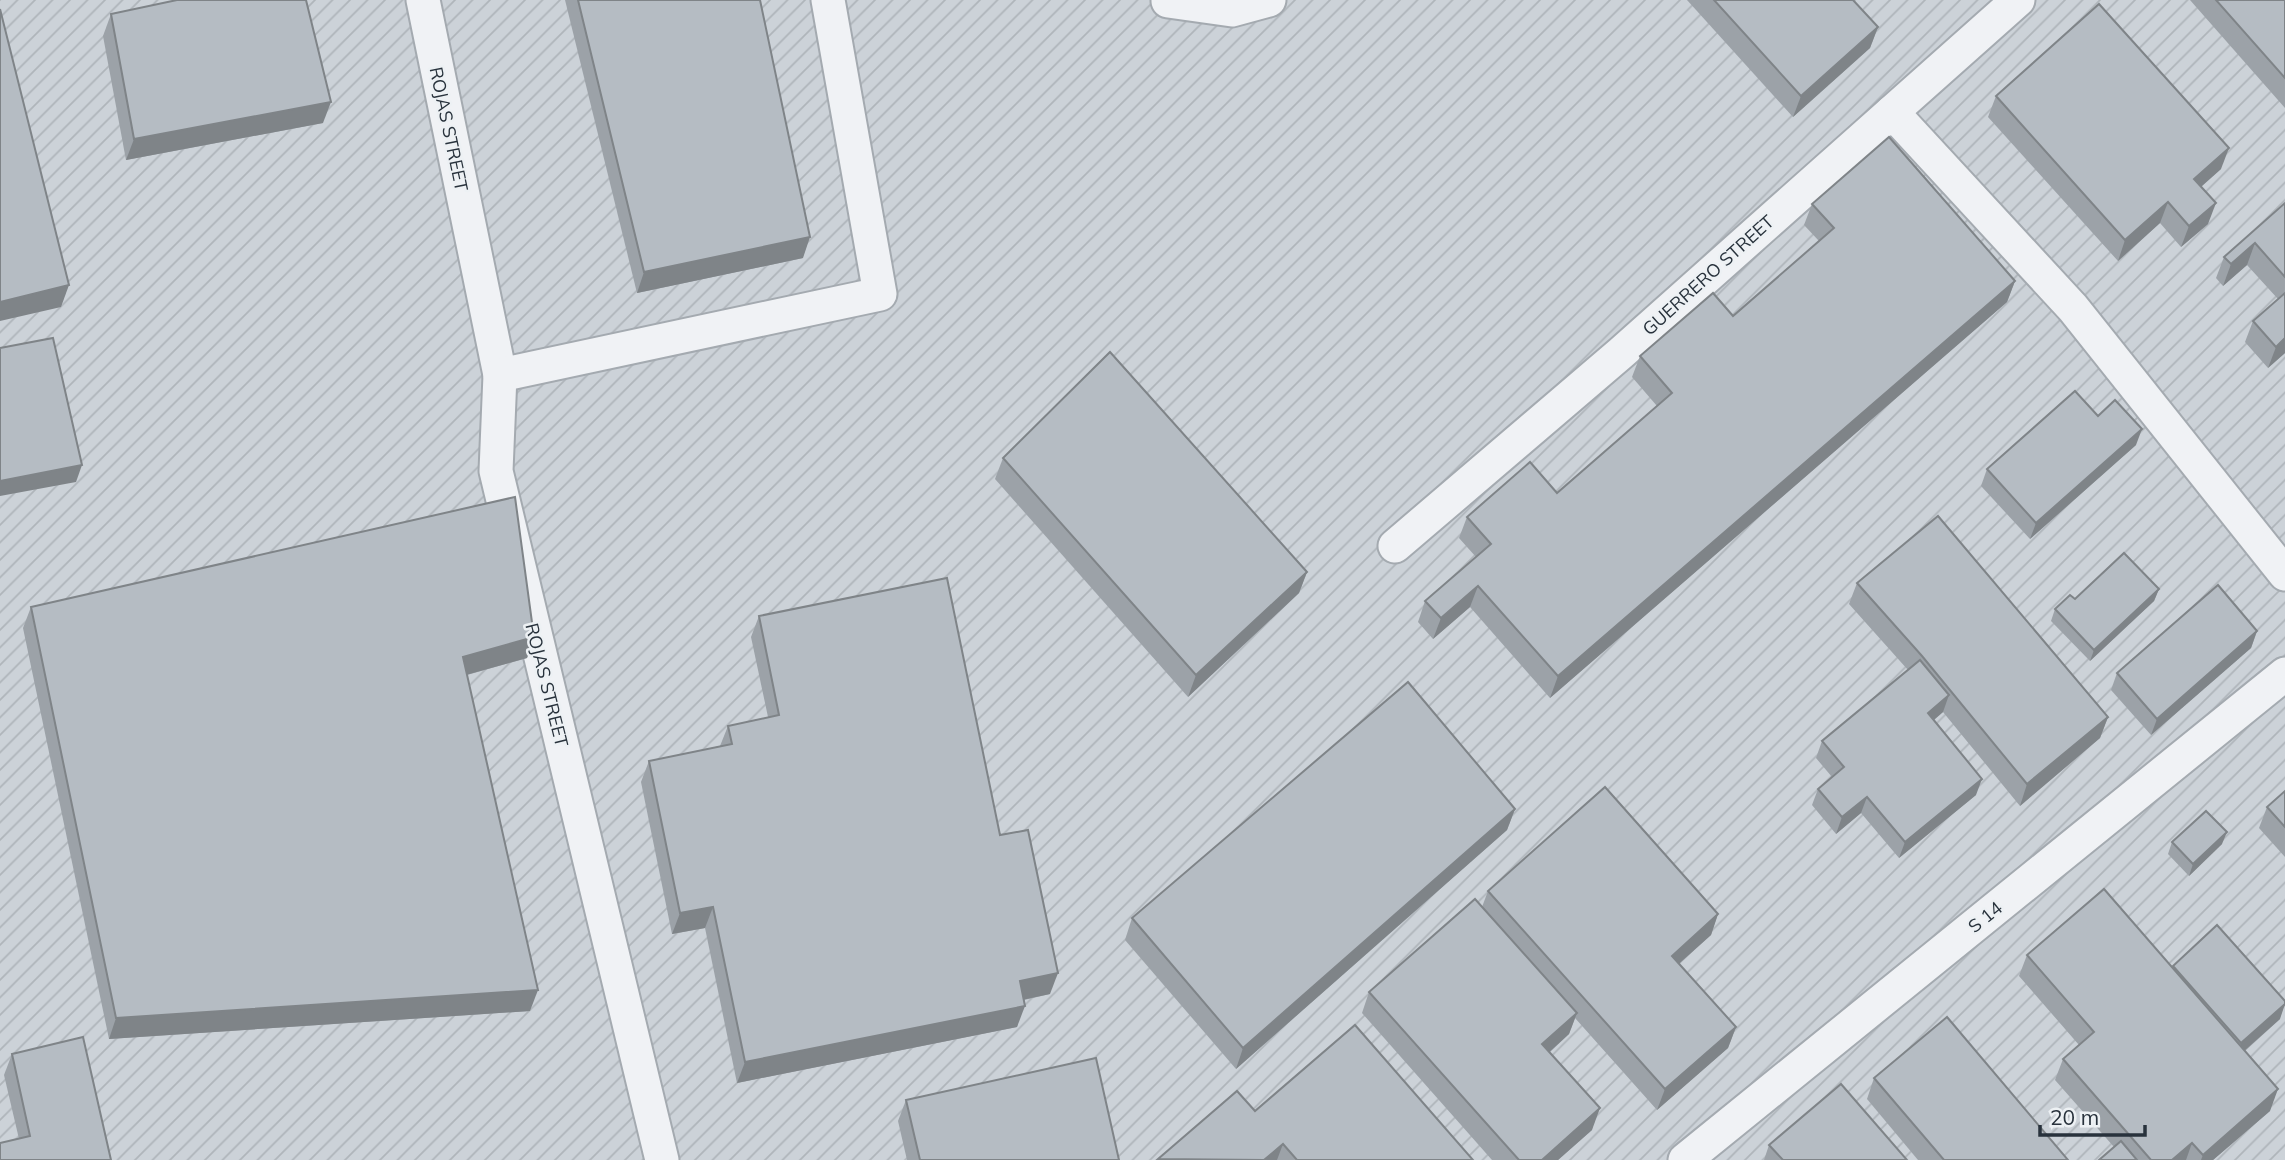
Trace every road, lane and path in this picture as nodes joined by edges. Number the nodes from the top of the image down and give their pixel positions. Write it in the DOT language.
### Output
graph roads {
  1 [pos="423,0"];
  2 [pos="828,0"];
  3 [pos="1269,0"];
  4 [pos="2018,0"];
  5 [pos="1168,1"];
  6 [pos="1892,112"];
  7 [pos="500,375"];
  8 [pos="1395,546"];
  9 [pos="2285,574"];
  10 [pos="2285,674"];
  11 [pos="662,1160"];
  12 [pos="1685,1160"];
  1 -- 7 [label="street, ROJAS STREET"];
  2 -- 7 [label="street"];
  3 -- 5 [label="street"];
  4 -- 6 [label="street, GUERRERO STREET"];
  6 -- 8 [label="street, GUERRERO STREET"];
  6 -- 9 [label="street"];
  7 -- 11 [label="street, ROJAS STREET"];
  10 -- 12 [label="street, S 14"];
}
